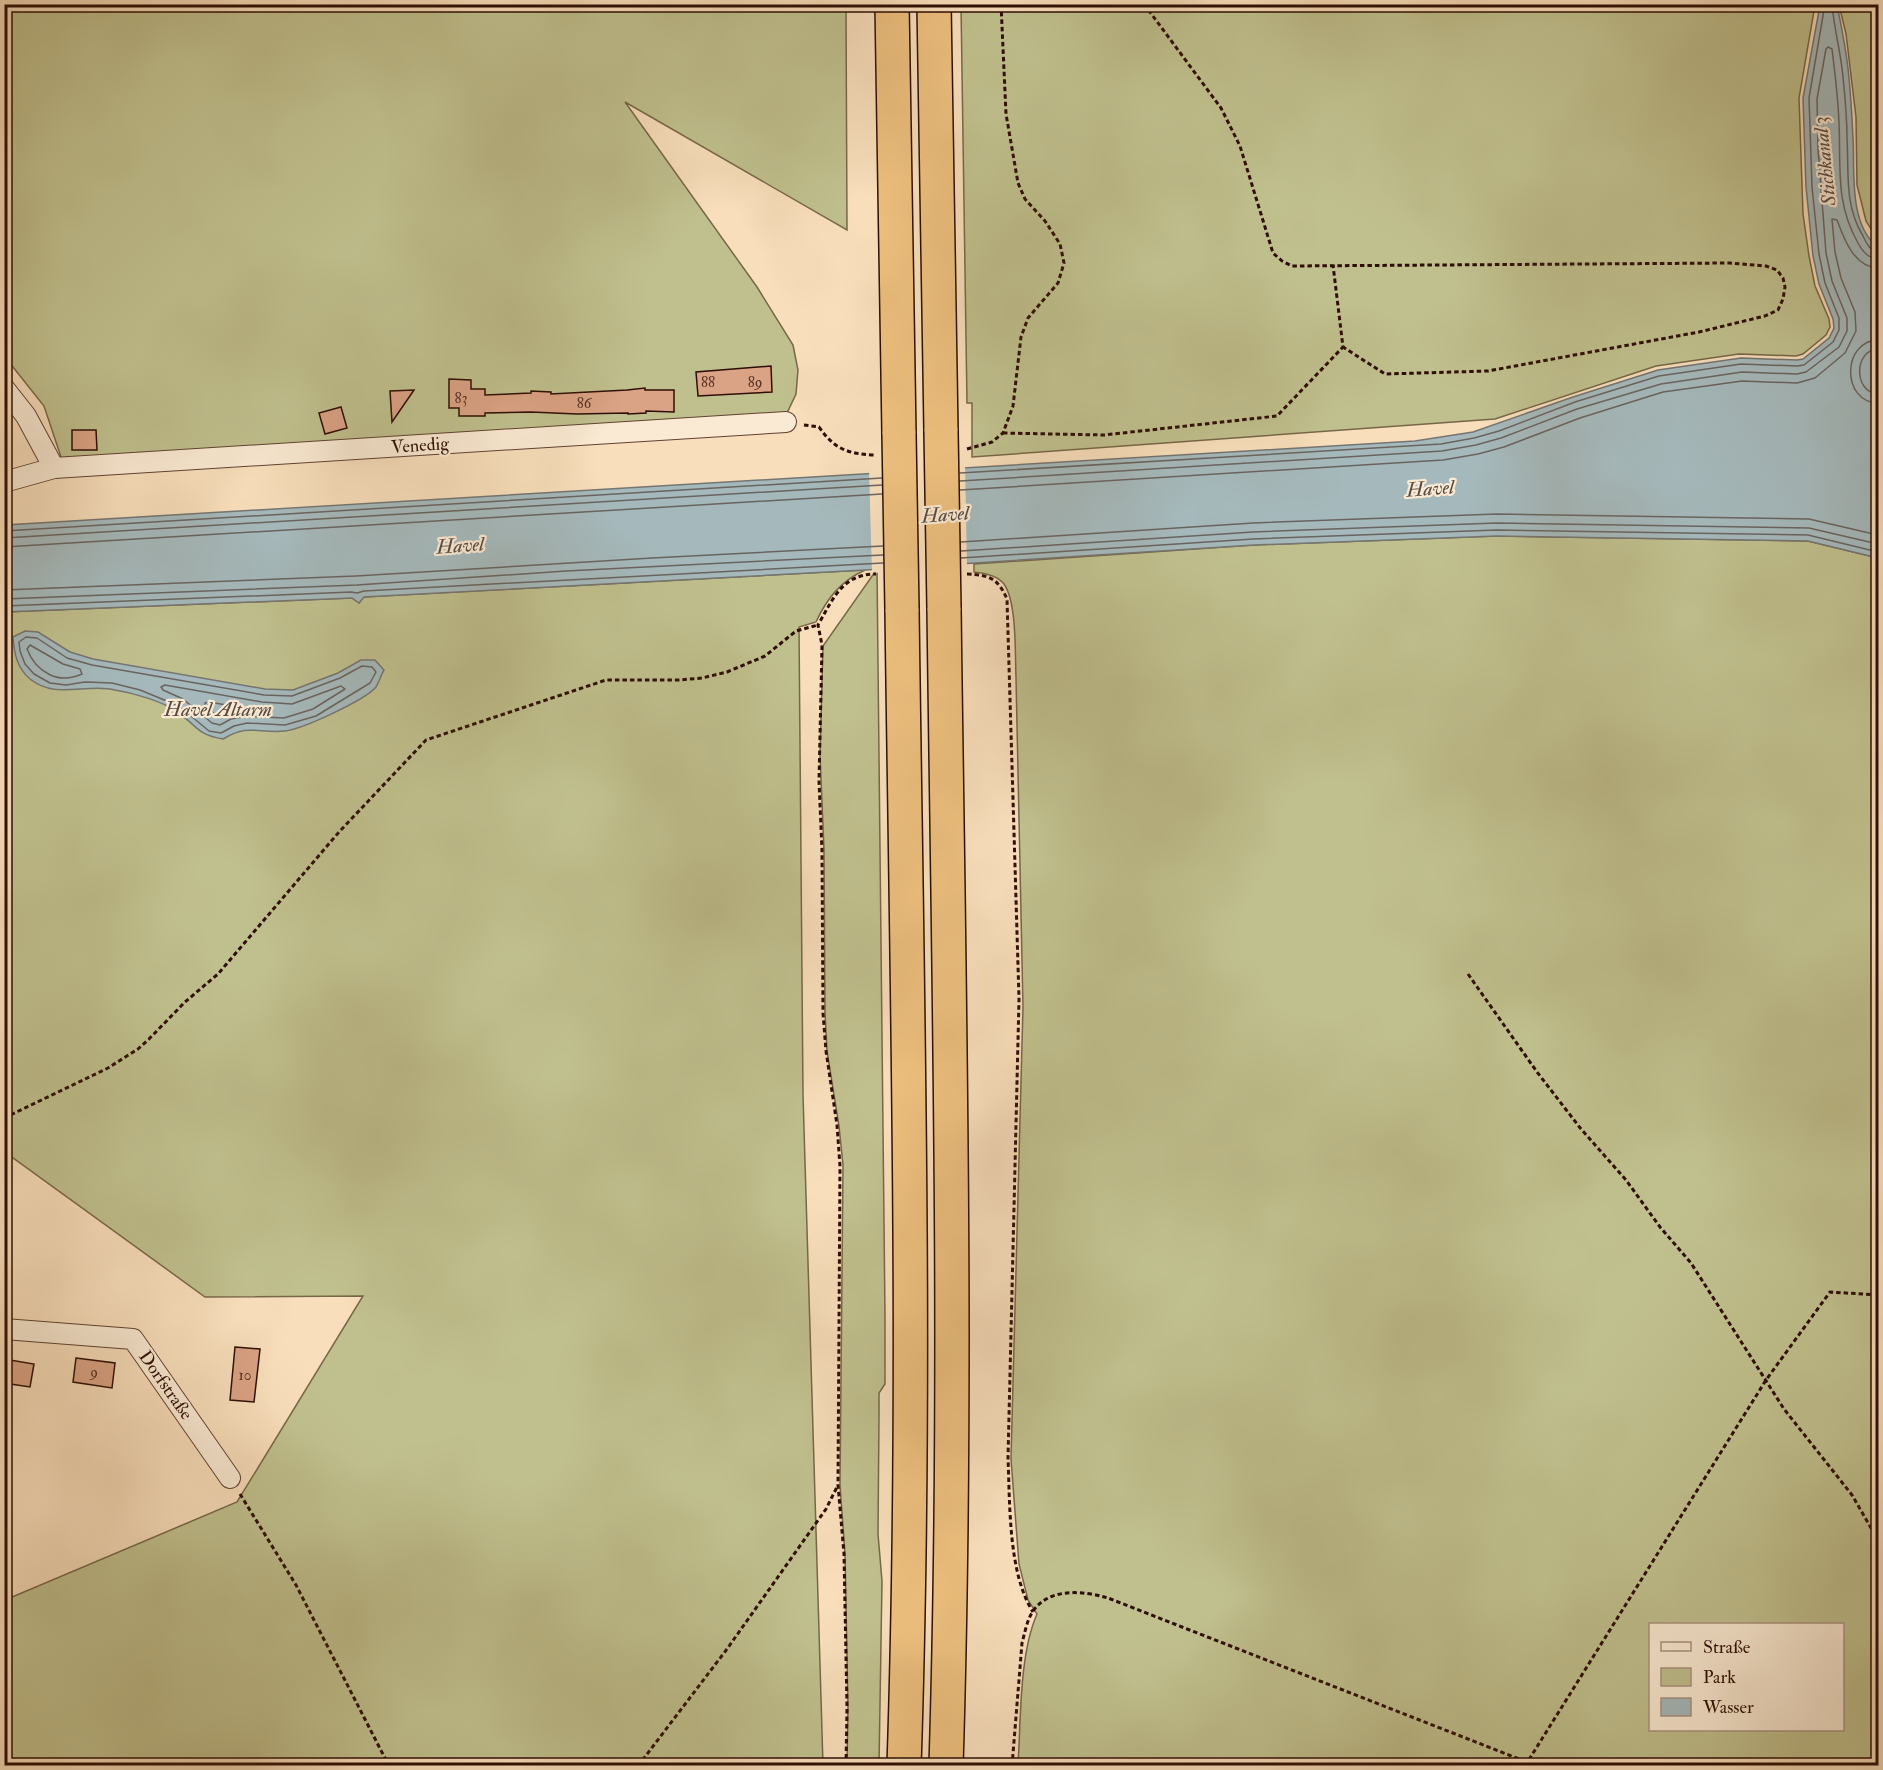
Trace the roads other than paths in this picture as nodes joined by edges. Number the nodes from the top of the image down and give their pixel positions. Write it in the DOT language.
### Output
graph roads {
  1 [pos="892,4"];
  2 [pos="934,4"];
  3 [pos="4,388"];
  4 [pos="786,422"];
  5 [pos="54,468"];
  6 [pos="4,482"];
  7 [pos="4,1329"];
  8 [pos="230,1478"];
  9 [pos="904,1766"];
  10 [pos="946,1766"];
  1 -- 9 [label="highway, bridge"];
  2 -- 10 [label="highway, bridge"];
  3 -- 5 [label="street"];
  4 -- 5 [label="street, Venedig"];
  5 -- 6 [label="street, Venedig"];
  7 -- 8 [label="street, Dorfstraße"];
}
